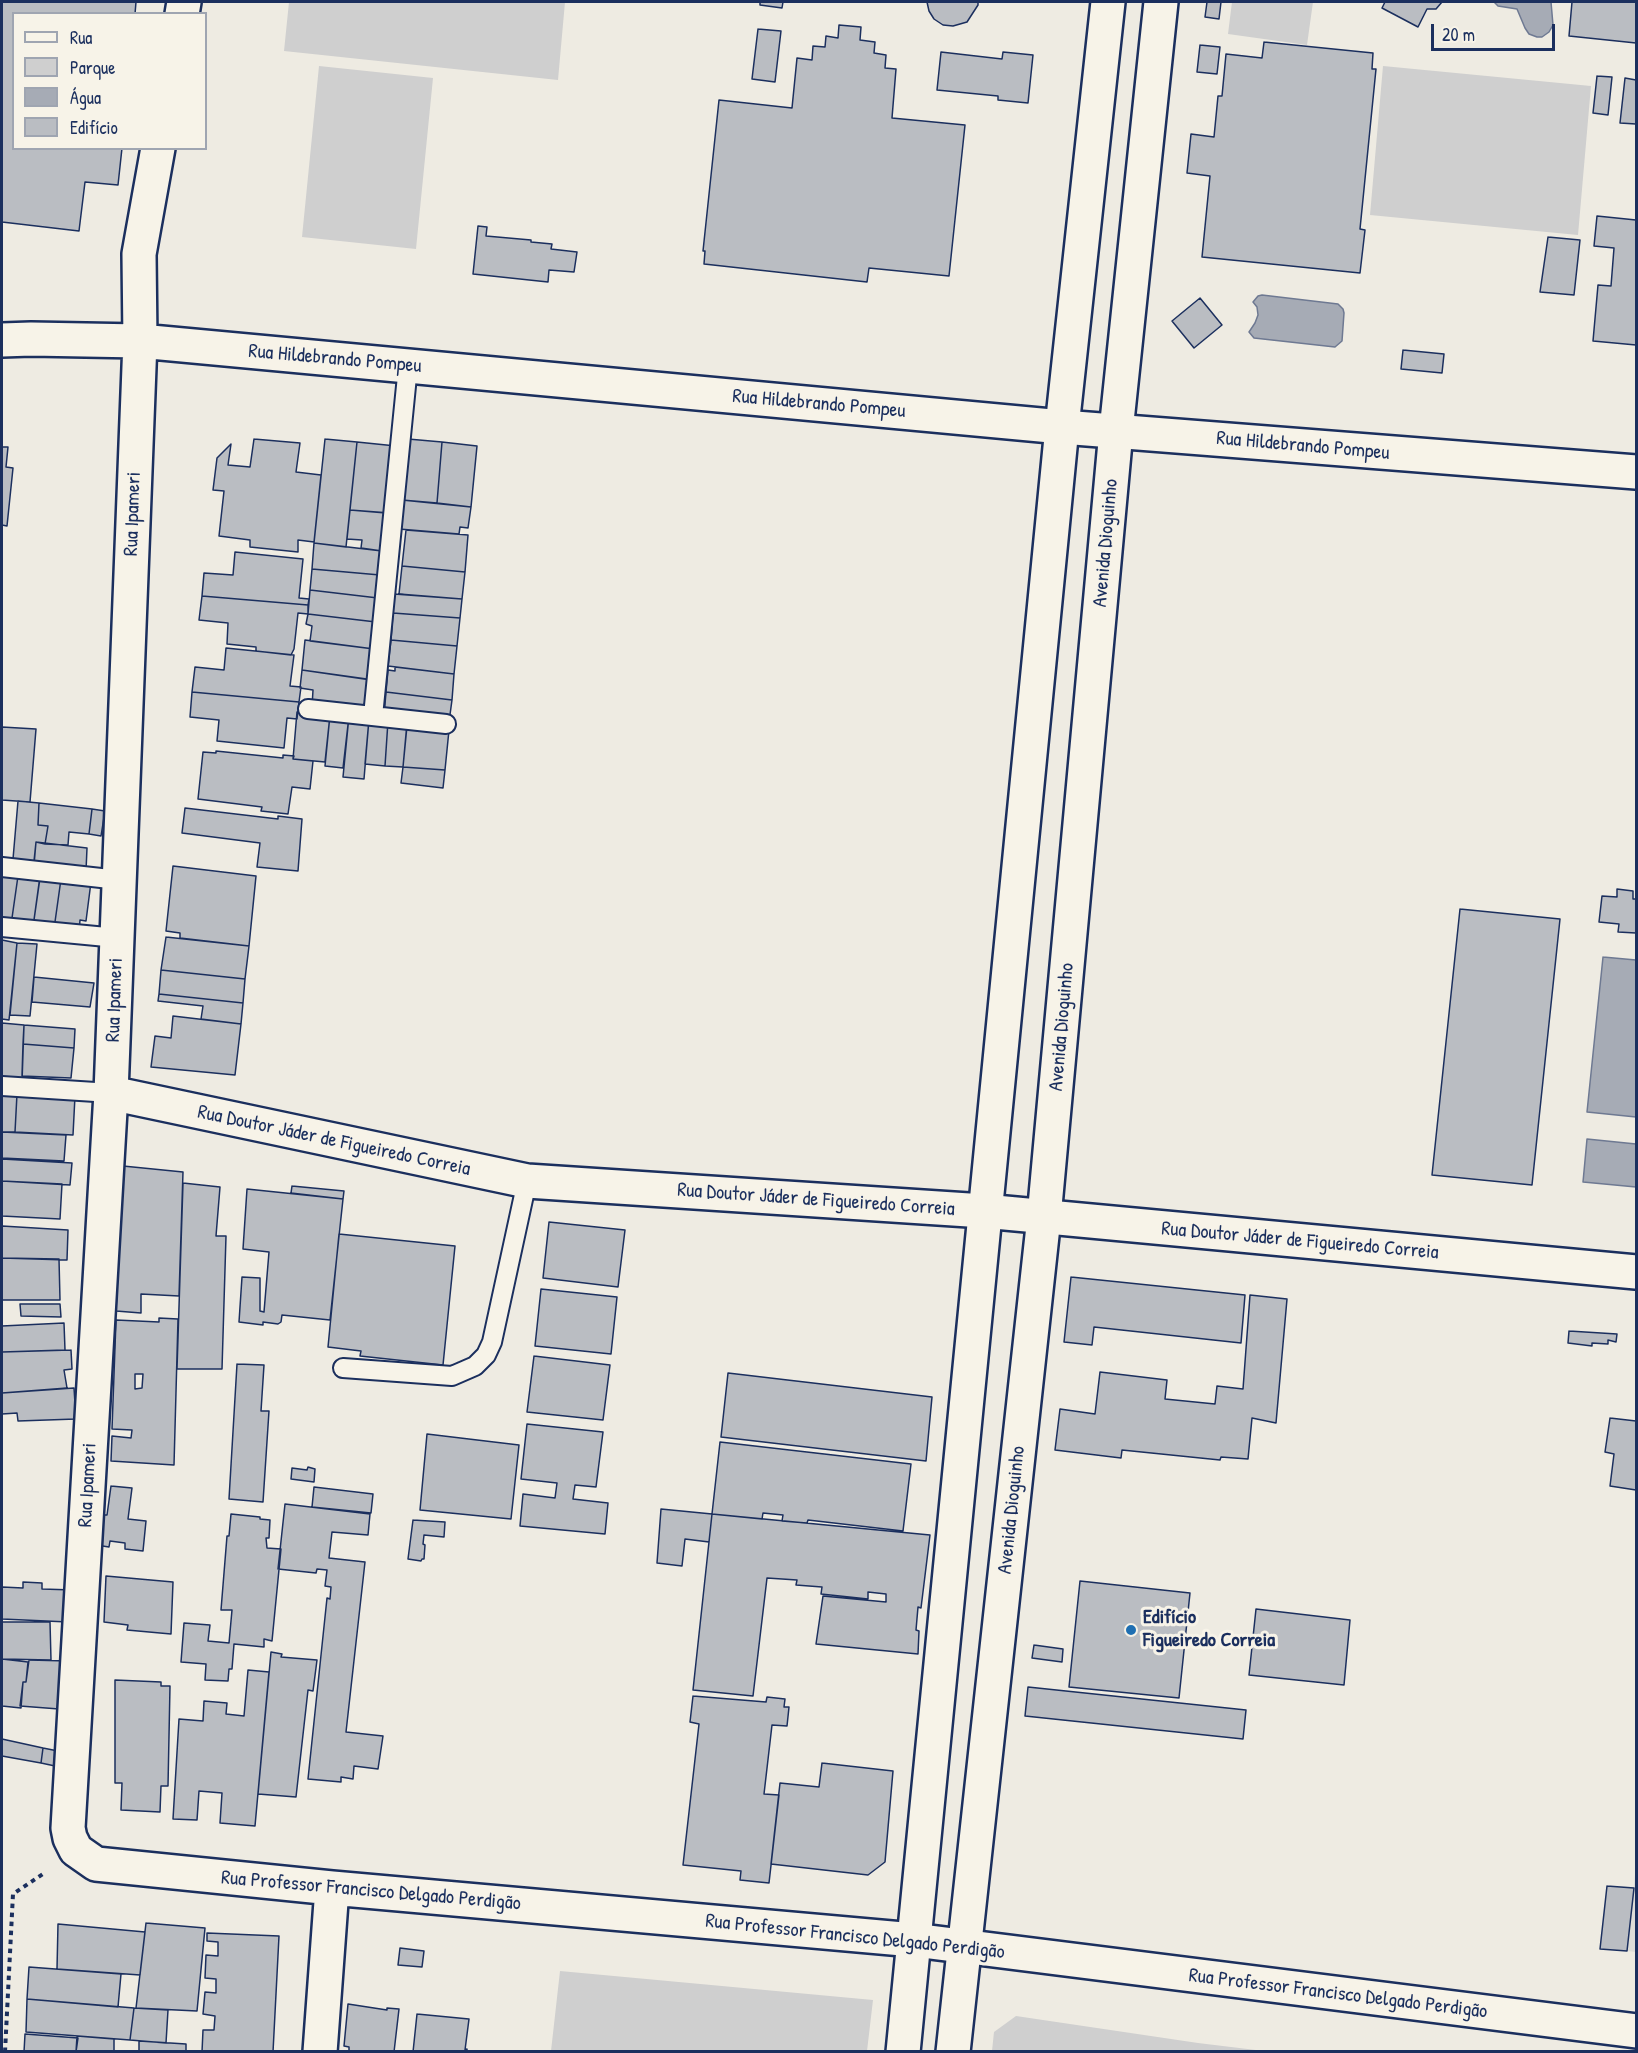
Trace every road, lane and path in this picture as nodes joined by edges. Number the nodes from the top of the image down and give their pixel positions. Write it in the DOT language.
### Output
graph roads {
  1 [pos="1108,2"];
  2 [pos="1161,2"];
  3 [pos="158,150"];
  4 [pos="2,322"];
  5 [pos="16,339"];
  6 [pos="140,341"];
  7 [pos="408,366"];
  8 [pos="1062,427"];
  9 [pos="1116,431"];
  10 [pos="1636,472"];
  11 [pos="308,709"];
  12 [pos="373,716"];
  13 [pos="446,724"];
  14 [pos="2,867"];
  15 [pos="119,880"];
  16 [pos="2,927"];
  17 [pos="117,938"];
  18 [pos="2,1086"];
  19 [pos="111,1093"];
  20 [pos="527,1181"];
  21 [pos="984,1211"];
  22 [pos="1044,1216"];
  23 [pos="1636,1272"];
  24 [pos="343,1368"];
  25 [pos="76,1850"];
  26 [pos="332,1888"];
  27 [pos="914,1940"];
  28 [pos="964,1946"];
  29 [pos="1636,2031"];
  30 [pos="5,2052"];
  31 [pos="320,2052"];
  32 [pos="903,2052"];
  33 [pos="953,2052"];
  1 -- 8 [label="street"];
  2 -- 9 [label="street, Avenida Dioguinho"];
  3 -- 6 [label="street, Rua Ipameri"];
  4 -- 5 [label="lane"];
  5 -- 6 [label="street, Rua Hildebrando Pompeu"];
  6 -- 7 [label="street, Rua Hildebrando Pompeu"];
  6 -- 15 [label="street, Rua Ipameri"];
  7 -- 8 [label="street, Rua Hildebrando Pompeu"];
  7 -- 12 [label="lane"];
  8 -- 9 [label="street, Rua Hildebrando Pompeu"];
  8 -- 21 [label="street"];
  9 -- 10 [label="street, Rua Hildebrando Pompeu"];
  9 -- 22 [label="street, Avenida Dioguinho"];
  11 -- 12 [label="lane"];
  12 -- 13 [label="lane"];
  14 -- 15 [label="lane"];
  15 -- 17 [label="street, Rua Ipameri"];
  16 -- 17 [label="lane"];
  17 -- 19 [label="street, Rua Ipameri"];
  18 -- 19 [label="lane, Rua Doutor Jáder de Figueiredo Correia"];
  19 -- 20 [label="street, Rua Doutor Jáder de Figueiredo Correia"];
  19 -- 25 [label="street, Rua Ipameri"];
  20 -- 21 [label="street, Rua Doutor Jáder de Figueiredo Correia"];
  20 -- 24 [label="lane"];
  21 -- 22 [label="street, Rua Doutor Jáder de Figueiredo Correia"];
  21 -- 27 [label="street"];
  22 -- 23 [label="street, Rua Doutor Jáder de Figueiredo Correia"];
  22 -- 28 [label="street, Avenida Dioguinho"];
  25 -- 26 [label="street, Rua Professor Francisco Delgado Perdigão"];
  25 -- 30 [label="path"];
  26 -- 27 [label="street, Rua Professor Francisco Delgado Perdigão"];
  26 -- 31 [label="street"];
  27 -- 28 [label="street, Rua Professor Francisco Delgado Perdigão"];
  27 -- 32 [label="street"];
  28 -- 29 [label="street, Rua Professor Francisco Delgado Perdigão"];
  28 -- 33 [label="street, Avenida Dioguinho"];
}
